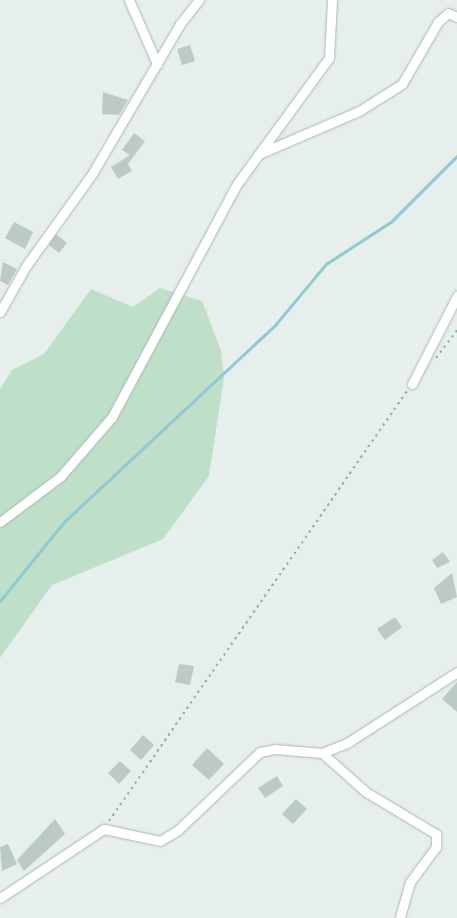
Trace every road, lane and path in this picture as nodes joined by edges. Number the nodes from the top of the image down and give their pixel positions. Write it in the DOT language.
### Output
graph roads {
  1 [pos="129,0"];
  2 [pos="199,0"];
  3 [pos="332,0"];
  4 [pos="457,16"];
  5 [pos="157,64"];
  6 [pos="260,154"];
  7 [pos="457,296"];
  8 [pos="0,312"];
  9 [pos="457,330"];
  10 [pos="431,363"];
  11 [pos="412,384"];
  12 [pos="0,522"];
  13 [pos="457,672"];
  14 [pos="322,753"];
  15 [pos="104,830"];
  16 [pos="0,898"];
  17 [pos="400,918"];
  1 -- 5 [label="street"];
  2 -- 5 [label="street"];
  3 -- 6 [label="street"];
  4 -- 6 [label="street"];
  5 -- 8 [label="street"];
  6 -- 12 [label="street"];
  7 -- 11 [label="street"];
  9 -- 10 [label="path"];
  11 -- 15 [label="path"];
  13 -- 14 [label="street"];
  14 -- 15 [label="street"];
  14 -- 17 [label="street"];
  15 -- 16 [label="street"];
}
